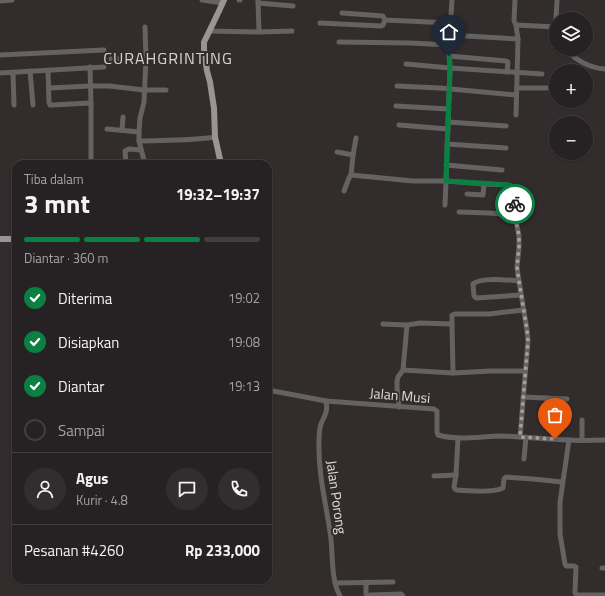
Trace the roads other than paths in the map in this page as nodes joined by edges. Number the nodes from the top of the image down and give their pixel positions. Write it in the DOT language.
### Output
graph roads {
  1 [pos="1,0"];
  2 [pos="12,0"];
  3 [pos="202,0"];
  4 [pos="448,0"];
  5 [pos="452,0"];
  6 [pos="515,0"];
  7 [pos="557,0"];
  8 [pos="224,1"];
  9 [pos="258,1"];
  10 [pos="294,6"];
  11 [pos="556,12"];
  12 [pos="342,13"];
  13 [pos="385,20"];
  14 [pos="320,23"];
  15 [pos="450,23"];
  16 [pos="516,24"];
  17 [pos="549,26"];
  18 [pos="145,27"];
  19 [pos="209,31"];
  20 [pos="292,31"];
  21 [pos="259,32"];
  22 [pos="449,35"];
  23 [pos="518,39"];
  24 [pos="339,42"];
  25 [pos="449,45"];
  26 [pos="104,50"];
  27 [pos="0,55"];
  28 [pos="449,56"];
  29 [pos="573,56"];
  30 [pos="146,58"];
  31 [pos="111,59"];
  32 [pos="406,64"];
  33 [pos="104,67"];
  34 [pos="90,68"];
  35 [pos="450,68"];
  36 [pos="605,69"];
  37 [pos="48,70"];
  38 [pos="30,71"];
  39 [pos="507,72"];
  40 [pos="517,72"];
  41 [pos="0,73"];
  42 [pos="12,73"];
  43 [pos="542,74"];
  44 [pos="90,86"];
  45 [pos="397,86"];
  46 [pos="49,88"];
  47 [pos="516,88"];
  48 [pos="547,88"];
  49 [pos="449,89"];
  50 [pos="144,90"];
  51 [pos="166,90"];
  52 [pos="516,95"];
  53 [pos="91,103"];
  54 [pos="14,105"];
  55 [pos="33,105"];
  56 [pos="396,106"];
  57 [pos="449,109"];
  58 [pos="516,115"];
  59 [pos="123,117"];
  60 [pos="448,122"];
  61 [pos="399,125"];
  62 [pos="506,126"];
  63 [pos="107,129"];
  64 [pos="448,129"];
  65 [pos="122,130"];
  66 [pos="139,132"];
  67 [pos="215,137"];
  68 [pos="356,138"];
  69 [pos="139,141"];
  70 [pos="447,144"];
  71 [pos="506,148"];
  72 [pos="141,150"];
  73 [pos="337,152"];
  74 [pos="353,155"];
  75 [pos="91,160"];
  76 [pos="126,160"];
  77 [pos="144,160"];
  78 [pos="220,160"];
  79 [pos="446,165"];
  80 [pos="502,170"];
  81 [pos="351,175"];
  82 [pos="446,181"];
  83 [pos="484,184"];
  84 [pos="344,191"];
  85 [pos="467,194"];
  86 [pos="445,205"];
  87 [pos="459,212"];
  88 [pos="515,216"];
  89 [pos="0,239"];
  90 [pos="12,239"];
  91 [pos="519,280"];
  92 [pos="521,295"];
  93 [pos="524,310"];
  94 [pos="384,324"];
  95 [pos="452,324"];
  96 [pos="406,325"];
  97 [pos="403,370"];
  98 [pos="525,371"];
  99 [pos="453,373"];
  100 [pos="272,391"];
  101 [pos="523,397"];
  102 [pos="547,398"];
  103 [pos="326,401"];
  104 [pos="399,407"];
  105 [pos="547,417"];
  106 [pos="562,418"];
  107 [pos="582,420"];
  108 [pos="523,437"];
  109 [pos="458,438"];
  110 [pos="569,440"];
  111 [pos="582,440"];
  112 [pos="605,440"];
  113 [pos="524,459"];
  114 [pos="434,476"];
  115 [pos="456,476"];
  116 [pos="562,482"];
  117 [pos="366,582"];
  118 [pos="393,582"];
  119 [pos="335,583"];
  120 [pos="605,595"];
  121 [pos="340,596"];
  122 [pos="371,596"];
  123 [pos="403,596"];
  1 -- 2 [label="street"];
  3 -- 8 [label="street"];
  4 -- 5 [label="street"];
  5 -- 15 [label="street"];
  6 -- 16 [label="street"];
  7 -- 11 [label="street"];
  8 -- 19 [label="main road"];
  9 -- 10 [label="street"];
  9 -- 21 [label="street"];
  12 -- 13 [label="street"];
  13 -- 14 [label="street"];
  13 -- 15 [label="street"];
  15 -- 22 [label="street"];
  16 -- 17 [label="street"];
  16 -- 23 [label="street"];
  18 -- 30 [label="street"];
  19 -- 21 [label="street"];
  19 -- 67 [label="main road"];
  20 -- 21 [label="street"];
  22 -- 23 [label="street"];
  22 -- 25 [label="street"];
  23 -- 40 [label="street"];
  24 -- 25 [label="street"];
  25 -- 28 [label="street"];
  26 -- 27 [label="street"];
  28 -- 35 [label="street"];
  28 -- 39 [label="street"];
  29 -- 36 [label="street"];
  30 -- 31 [label="street"];
  30 -- 50 [label="street"];
  32 -- 35 [label="street"];
  33 -- 34 [label="street"];
  34 -- 37 [label="street"];
  34 -- 44 [label="street"];
  35 -- 39 [label="street"];
  35 -- 49 [label="street"];
  37 -- 38 [label="street"];
  37 -- 46 [label="street"];
  38 -- 42 [label="street"];
  38 -- 55 [label="street"];
  39 -- 40 [label="street"];
  40 -- 43 [label="street"];
  40 -- 47 [label="street"];
  41 -- 42 [label="street"];
  42 -- 54 [label="street"];
  44 -- 46 [label="street"];
  44 -- 50 [label="street"];
  44 -- 53 [label="street"];
  45 -- 49 [label="street"];
  46 -- 53 [label="street"];
  47 -- 48 [label="street"];
  47 -- 52 [label="street"];
  49 -- 52 [label="street"];
  49 -- 57 [label="street"];
  50 -- 51 [label="street"];
  50 -- 66 [label="street"];
  52 -- 58 [label="street"];
  53 -- 75 [label="street"];
  56 -- 57 [label="street"];
  57 -- 60 [label="street"];
  59 -- 65 [label="street"];
  60 -- 62 [label="street"];
  60 -- 64 [label="street"];
  61 -- 64 [label="street"];
  63 -- 65 [label="street"];
  64 -- 70 [label="street"];
  65 -- 66 [label="street"];
  66 -- 69 [label="street"];
  67 -- 69 [label="street"];
  67 -- 78 [label="main road"];
  68 -- 74 [label="street"];
  69 -- 72 [label="street"];
  70 -- 71 [label="street"];
  70 -- 79 [label="street"];
  72 -- 76 [label="street"];
  72 -- 77 [label="street"];
  73 -- 74 [label="street"];
  74 -- 81 [label="street"];
  79 -- 80 [label="street"];
  79 -- 82 [label="street"];
  81 -- 82 [label="street"];
  81 -- 84 [label="street"];
  82 -- 83 [label="street"];
  82 -- 86 [label="street"];
  83 -- 85 [label="street"];
  83 -- 88 [label="street"];
  87 -- 88 [label="street"];
  88 -- 91 [label="street"];
  89 -- 90 [label="main road"];
  91 -- 92 [label="street"];
  91 -- 92 [label="street"];
  92 -- 93 [label="street"];
  93 -- 95 [label="street"];
  93 -- 98 [label="street"];
  94 -- 96 [label="street"];
  95 -- 96 [label="street"];
  95 -- 99 [label="street"];
  96 -- 97 [label="street"];
  97 -- 99 [label="street"];
  97 -- 104 [label="street"];
  98 -- 99 [label="street"];
  98 -- 101 [label="street"];
  100 -- 103 [label="street, Jalan Musi"];
  101 -- 102 [label="street"];
  101 -- 108 [label="street"];
  102 -- 105 [label="street"];
  102 -- 106 [label="street"];
  103 -- 104 [label="street, Jalan Musi"];
  103 -- 119 [label="street, Jalan Porong"];
  104 -- 109 [label="street, Jalan Musi"];
  107 -- 111 [label="street"];
  108 -- 109 [label="street, Jalan Musi"];
  108 -- 110 [label="street, Jalan Musi"];
  108 -- 113 [label="street"];
  109 -- 115 [label="street"];
  110 -- 111 [label="street, Jalan Musi"];
  110 -- 116 [label="street"];
  111 -- 112 [label="street, Jalan Musi"];
  114 -- 115 [label="street"];
  115 -- 116 [label="street"];
  116 -- 120 [label="street"];
  117 -- 118 [label="street"];
  117 -- 119 [label="street"];
  117 -- 122 [label="street"];
  119 -- 121 [label="street, Jalan Porong"];
  122 -- 123 [label="street"];
}
